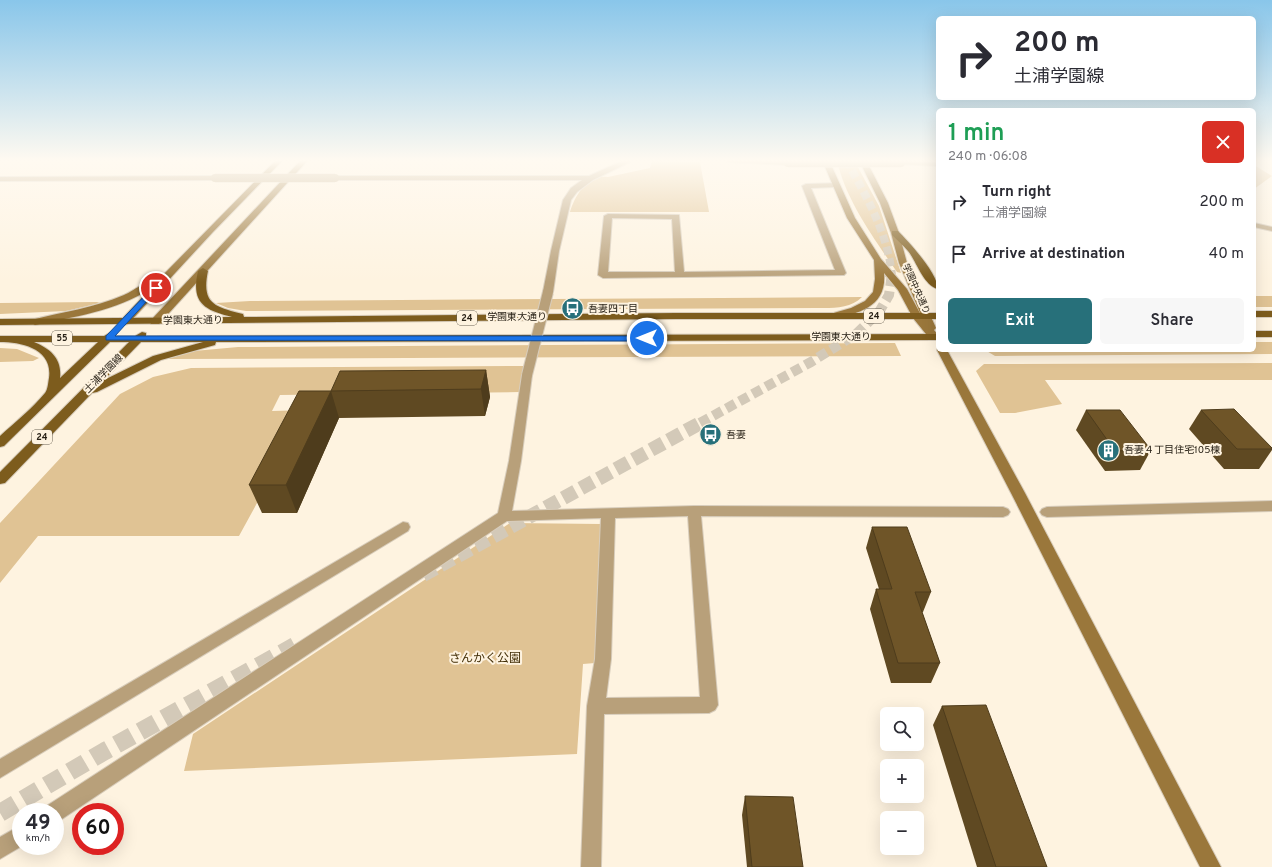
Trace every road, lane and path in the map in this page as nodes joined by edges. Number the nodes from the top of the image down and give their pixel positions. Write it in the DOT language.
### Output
graph roads {
  1 [pos="240,200"];
  2 [pos="268,200"];
  3 [pos="567,200"];
  4 [pos="812,200"];
  5 [pos="843,200"];
  6 [pos="883,200"];
  7 [pos="1256,225"];
  8 [pos="1272,229"];
  9 [pos="895,233"];
  10 [pos="878,260"];
  11 [pos="175,267"];
  12 [pos="203,272"];
  13 [pos="680,275"];
  14 [pos="936,284"];
  15 [pos="1256,314"];
  16 [pos="1272,314"];
  17 [pos="833,316"];
  18 [pos="916,316"];
  19 [pos="933,316"];
  20 [pos="258,320"];
  21 [pos="0,322"];
  22 [pos="35,322"];
  23 [pos="124,322"];
  24 [pos="155,322"];
  25 [pos="936,332"];
  26 [pos="1256,334"];
  27 [pos="1272,334"];
  28 [pos="15,338"];
  29 [pos="109,338"];
  30 [pos="139,338"];
  31 [pos="0,339"];
  32 [pos="232,339"];
  33 [pos="936,340"];
  34 [pos="936,342"];
  35 [pos="943,352"];
  36 [pos="84,394"];
  37 [pos="51,395"];
  38 [pos="0,443"];
  39 [pos="0,480"];
  40 [pos="1272,506"];
  41 [pos="694,511"];
  42 [pos="1003,512"];
  43 [pos="1047,512"];
  44 [pos="608,514"];
  45 [pos="504,516"];
  46 [pos="403,527"];
  47 [pos="596,706"];
  48 [pos="0,769"];
  49 [pos="64,806"];
  50 [pos="12,841"];
  51 [pos="0,849"];
  52 [pos="590,867"];
  53 [pos="1210,867"];
  1 -- 11 [label="street"];
  2 -- 12 [label="street, 土浦学園線"];
  3 -- 45 [label="street, bridge"];
  4 -- 13 [label="street"];
  5 -- 10 [label="street, 学園中央通り"];
  6 -- 9 [label="street, 学園中央通り"];
  7 -- 8 [label="street"];
  9 -- 14 [label="main road"];
  9 -- 19 [label="street, 学園中央通り"];
  10 -- 17 [label="street"];
  10 -- 18 [label="street, 学園中央通り"];
  11 -- 22 [label="street"];
  11 -- 23 [label="street"];
  12 -- 20 [label="main road"];
  12 -- 24 [label="street, 土浦学園線"];
  13 -- 13 [label="street"];
  15 -- 16 [label="main road"];
  17 -- 18 [label="main road, 学園東大通り / 24"];
  17 -- 20 [label="main road, 学園東大通り / 24"];
  18 -- 19 [label="main road, 学園東大通り / 24"];
  18 -- 33 [label="street, 学園中央通り"];
  19 -- 25 [label="street, 学園中央通り"];
  20 -- 24 [label="main road, 学園東大通り / 24"];
  21 -- 22 [label="main road, 学園東大通り / 55"];
  22 -- 23 [label="main road, 学園東大通り / 55"];
  23 -- 24 [label="main road, 学園東大通り / 55"];
  23 -- 29 [label="main road, 24"];
  24 -- 30 [label="main road, 土浦学園線 / 24"];
  26 -- 27 [label="main road"];
  28 -- 29 [label="main road, 学園東大通り / 55"];
  28 -- 31 [label="main road, 学園東大通り / 55"];
  28 -- 37 [label="main road"];
  29 -- 30 [label="main road, 学園東大通り / 24"];
  29 -- 37 [label="main road, 24"];
  30 -- 32 [label="main road, 学園東大通り / 24"];
  30 -- 36 [label="main road, 土浦学園線 / 24"];
  32 -- 34 [label="main road, 学園東大通り / 24"];
  32 -- 36 [label="main road"];
  35 -- 53 [label="street"];
  36 -- 39 [label="main road, 土浦学園線 / 24"];
  37 -- 38 [label="main road, 24"];
  40 -- 43 [label="street"];
  41 -- 42 [label="street"];
  41 -- 44 [label="street"];
  41 -- 47 [label="street"];
  44 -- 45 [label="street"];
  44 -- 47 [label="street"];
  45 -- 49 [label="street"];
  46 -- 48 [label="street"];
  47 -- 52 [label="street"];
  50 -- 51 [label="street"];
}
